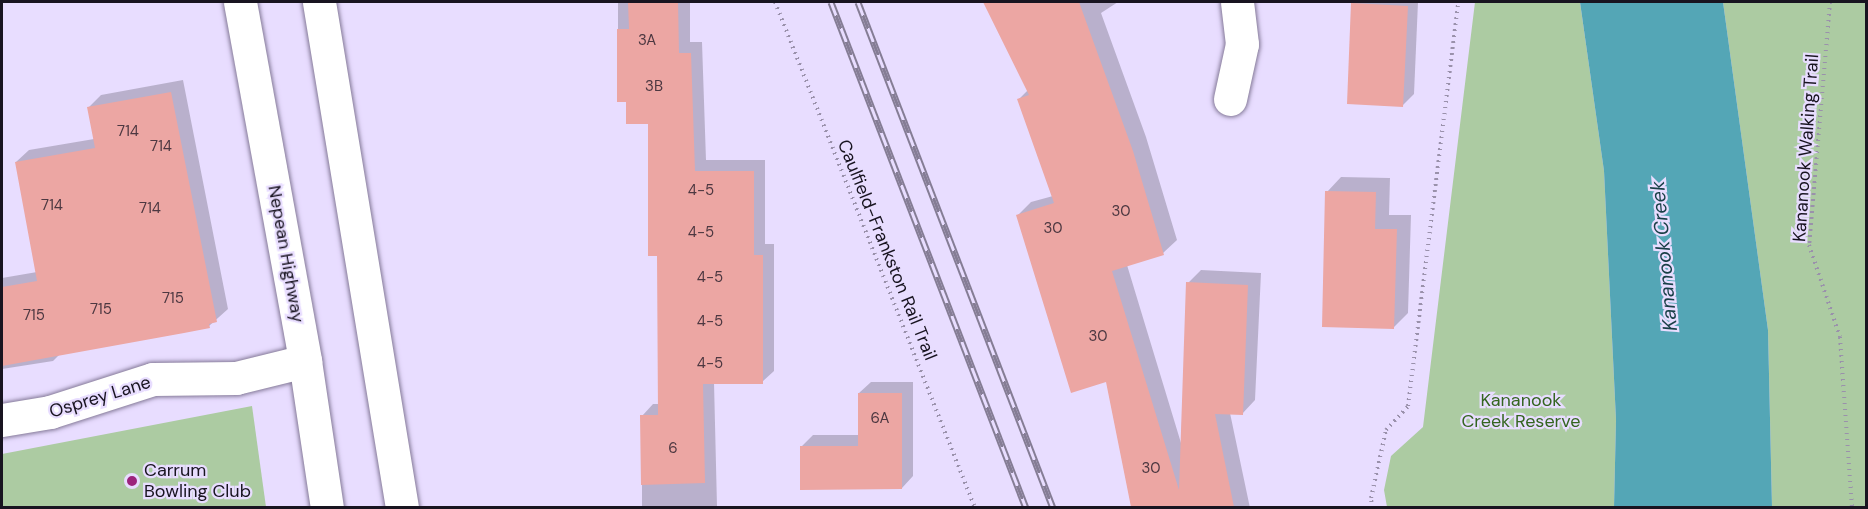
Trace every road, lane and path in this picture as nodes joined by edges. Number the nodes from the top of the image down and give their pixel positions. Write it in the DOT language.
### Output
graph roads {
  1 [pos="240,2"];
  2 [pos="319,2"];
  3 [pos="775,2"];
  4 [pos="1237,2"];
  5 [pos="1458,2"];
  6 [pos="1830,2"];
  7 [pos="1230,99"];
  8 [pos="305,361"];
  9 [pos="2,420"];
  10 [pos="327,507"];
  11 [pos="402,507"];
  12 [pos="975,507"];
  13 [pos="1372,507"];
  14 [pos="1852,507"];
  1 -- 8 [label="main road, Nepean Highway"];
  2 -- 11 [label="main road"];
  3 -- 12 [label="path, Caulfield-Frankston Rail Trail"];
  4 -- 7 [label="main road"];
  5 -- 13 [label="path"];
  6 -- 14 [label="path, Kananook Walking Trail"];
  8 -- 9 [label="main road, Osprey Lane"];
  8 -- 10 [label="main road, Nepean Highway"];
}
